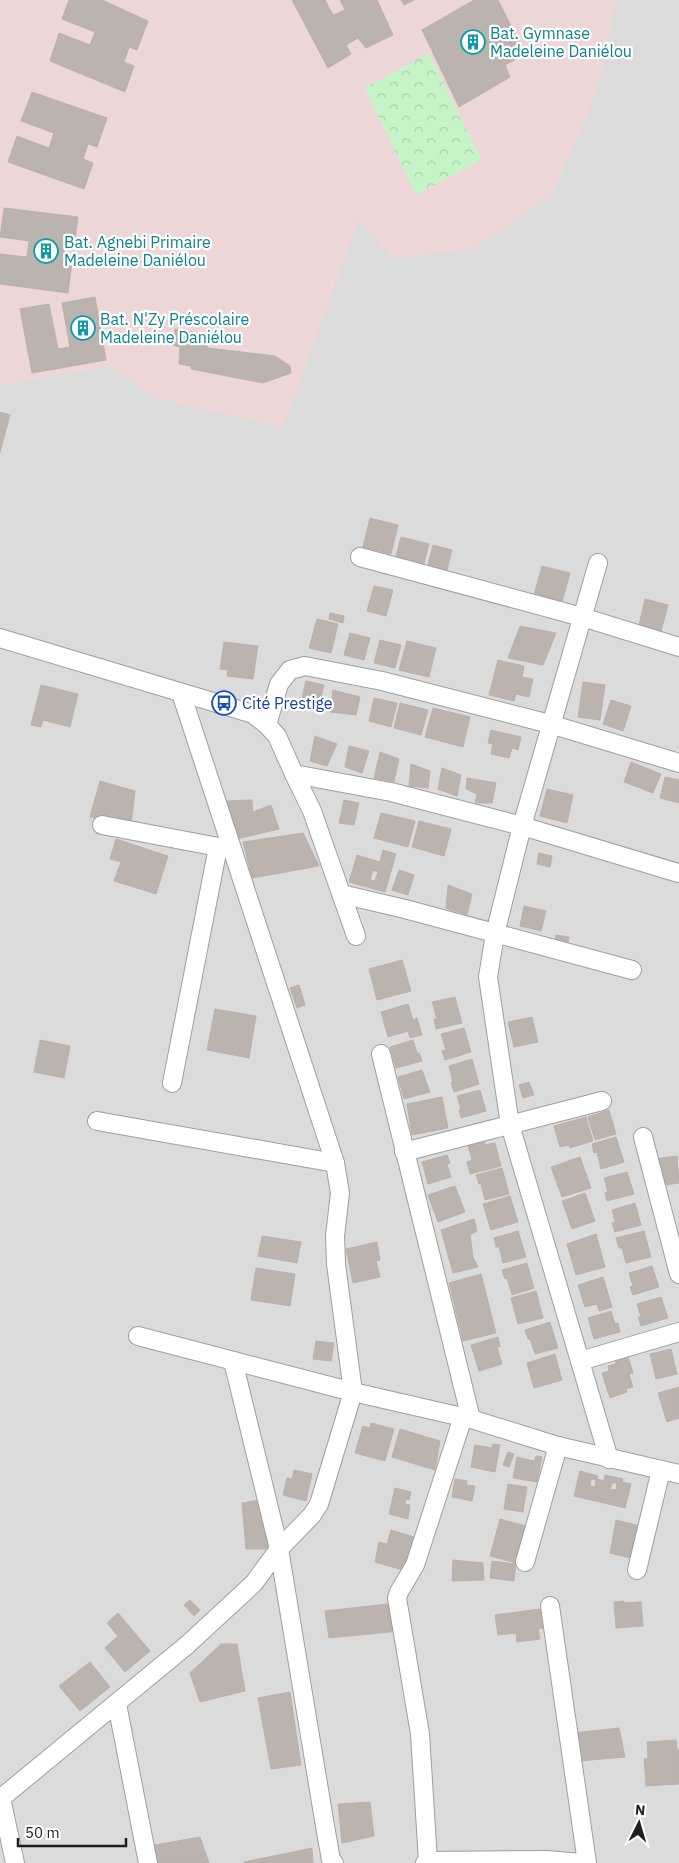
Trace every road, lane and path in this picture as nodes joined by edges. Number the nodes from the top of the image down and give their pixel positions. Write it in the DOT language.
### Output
graph roads {
  1 [pos="360,557"];
  2 [pos="598,563"];
  3 [pos="582,617"];
  4 [pos="0,638"];
  5 [pos="679,647"];
  6 [pos="181,693"];
  7 [pos="267,724"];
  8 [pos="550,724"];
  9 [pos="679,763"];
  10 [pos="294,774"];
  11 [pos="102,825"];
  12 [pos="522,826"];
  13 [pos="225,848"];
  14 [pos="678,873"];
  15 [pos="341,894"];
  16 [pos="495,934"];
  17 [pos="356,936"];
  18 [pos="632,970"];
  19 [pos="380,1054"];
  20 [pos="172,1083"];
  21 [pos="602,1101"];
  22 [pos="97,1121"];
  23 [pos="510,1125"];
  24 [pos="643,1137"];
  25 [pos="404,1152"];
  26 [pos="335,1163"];
  27 [pos="679,1274"];
  28 [pos="679,1332"];
  29 [pos="138,1336"];
  30 [pos="233,1361"];
  31 [pos="580,1361"];
  32 [pos="353,1392"];
  33 [pos="467,1418"];
  34 [pos="558,1446"];
  35 [pos="609,1459"];
  36 [pos="661,1470"];
  37 [pos="679,1474"];
  38 [pos="279,1549"];
  39 [pos="525,1562"];
  40 [pos="637,1570"];
  41 [pos="550,1606"];
  42 [pos="117,1704"];
  43 [pos="0,1798"];
  44 [pos="427,1862"];
  45 [pos="446,1862"];
  46 [pos="14,1863"];
  47 [pos="148,1863"];
  48 [pos="334,1863"];
  49 [pos="582,1863"];
  50 [pos="587,1863"];
  1 -- 3 [label="street"];
  2 -- 3 [label="street"];
  3 -- 5 [label="street"];
  3 -- 8 [label="street"];
  4 -- 6 [label="street"];
  6 -- 7 [label="street"];
  6 -- 13 [label="street"];
  7 -- 8 [label="street"];
  7 -- 10 [label="street"];
  8 -- 9 [label="street"];
  8 -- 12 [label="street"];
  10 -- 12 [label="street"];
  10 -- 15 [label="street"];
  11 -- 13 [label="street"];
  12 -- 14 [label="street"];
  12 -- 16 [label="street"];
  13 -- 20 [label="street"];
  13 -- 26 [label="street"];
  15 -- 16 [label="street"];
  15 -- 17 [label="street"];
  16 -- 18 [label="street"];
  16 -- 23 [label="street"];
  19 -- 25 [label="street"];
  21 -- 23 [label="street"];
  22 -- 26 [label="street"];
  23 -- 25 [label="street"];
  23 -- 31 [label="street"];
  24 -- 27 [label="street"];
  25 -- 33 [label="street"];
  26 -- 32 [label="street"];
  28 -- 31 [label="street"];
  29 -- 30 [label="street"];
  30 -- 32 [label="street"];
  30 -- 38 [label="street"];
  31 -- 35 [label="street"];
  32 -- 33 [label="street"];
  32 -- 38 [label="street"];
  33 -- 34 [label="street"];
  33 -- 44 [label="street"];
  34 -- 35 [label="street"];
  34 -- 39 [label="street"];
  35 -- 36 [label="street"];
  36 -- 37 [label="street"];
  36 -- 40 [label="street"];
  38 -- 42 [label="street"];
  38 -- 48 [label="street"];
  41 -- 50 [label="street"];
  42 -- 43 [label="street"];
  42 -- 47 [label="street"];
  43 -- 46 [label="street"];
  44 -- 45 [label="street"];
  45 -- 49 [label="street"];
}
